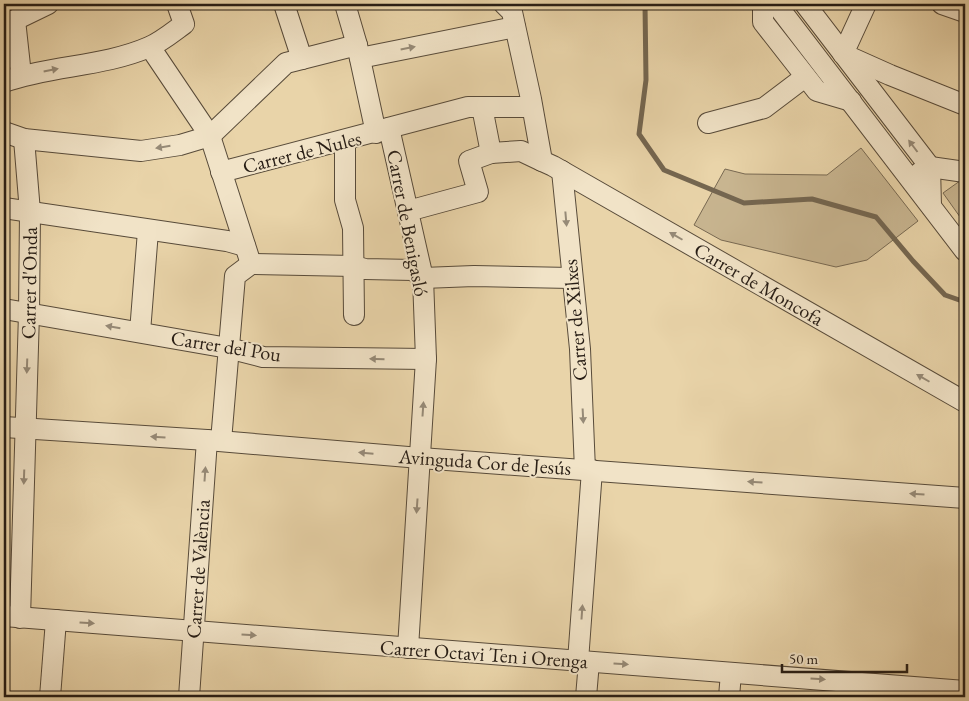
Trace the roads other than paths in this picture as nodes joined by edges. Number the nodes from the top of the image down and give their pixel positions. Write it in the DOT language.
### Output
graph roads {
  1 [pos="48,4"];
  2 [pos="177,4"];
  3 [pos="284,4"];
  4 [pos="345,4"];
  5 [pos="504,4"];
  6 [pos="763,4"];
  7 [pos="776,4"];
  8 [pos="805,4"];
  9 [pos="866,4"];
  10 [pos="942,4"];
  11 [pos="965,12"];
  12 [pos="9,21"];
  13 [pos="515,27"];
  14 [pos="150,47"];
  15 [pos="358,51"];
  16 [pos="843,54"];
  17 [pos="302,58"];
  18 [pos="805,77"];
  19 [pos="12,78"];
  20 [pos="851,101"];
  21 [pos="532,103"];
  22 [pos="965,105"];
  23 [pos="475,107"];
  24 [pos="708,123"];
  25 [pos="382,131"];
  26 [pos="4,132"];
  27 [pos="210,136"];
  28 [pos="24,139"];
  29 [pos="345,140"];
  30 [pos="485,156"];
  31 [pos="552,166"];
  32 [pos="930,168"];
  33 [pos="222,172"];
  34 [pos="965,172"];
  35 [pos="909,177"];
  36 [pos="931,206"];
  37 [pos="4,208"];
  38 [pos="408,211"];
  39 [pos="30,212"];
  40 [pos="148,230"];
  41 [pos="245,246"];
  42 [pos="965,251"];
  43 [pos="251,264"];
  44 [pos="354,266"];
  45 [pos="423,278"];
  46 [pos="571,278"];
  47 [pos="4,309"];
  48 [pos="29,313"];
  49 [pos="354,315"];
  50 [pos="140,332"];
  51 [pos="228,348"];
  52 [pos="426,360"];
  53 [pos="965,402"];
  54 [pos="4,427"];
  55 [pos="25,428"];
  56 [pos="214,441"];
  57 [pos="420,458"];
  58 [pos="588,470"];
  59 [pos="965,498"];
  60 [pos="12,617"];
  61 [pos="56,620"];
  62 [pos="193,631"];
  63 [pos="408,648"];
  64 [pos="584,661"];
  65 [pos="731,673"];
  66 [pos="872,690"];
  67 [pos="965,690"];
  68 [pos="50,697"];
  69 [pos="189,697"];
  70 [pos="586,697"];
  71 [pos="729,697"];
  1 -- 12 [label="street"];
  2 -- 14 [label="street"];
  3 -- 17 [label="street"];
  4 -- 15 [label="street, Carrer de Benigasló"];
  5 -- 13 [label="street, Carrer de Xilxes"];
  6 -- 18 [label="street"];
  7 -- 20 [label="street"];
  8 -- 16 [label="street"];
  9 -- 16 [label="street"];
  10 -- 11 [label="street"];
  12 -- 19 [label="street"];
  15 -- 13 [label="street, one-way"];
  13 -- 21 [label="street, Carrer de Xilxes"];
  19 -- 14 [label="street, one-way"];
  14 -- 27 [label="street"];
  15 -- 17 [label="street"];
  15 -- 25 [label="street, Carrer de Benigasló"];
  16 -- 22 [label="street"];
  32 -- 16 [label="street, one-way"];
  17 -- 27 [label="street"];
  18 -- 20 [label="street"];
  18 -- 24 [label="street"];
  20 -- 35 [label="street"];
  21 -- 23 [label="street, Carrer de Nules"];
  21 -- 31 [label="street, Carrer de Xilxes"];
  23 -- 25 [label="street, Carrer de Nules"];
  23 -- 30 [label="street"];
  25 -- 29 [label="street, Carrer de Nules"];
  25 -- 38 [label="street, Carrer de Benigasló"];
  26 -- 28 [label="street"];
  27 -- 28 [label="street, one-way"];
  27 -- 33 [label="street"];
  28 -- 39 [label="street, Carrer d'Onda"];
  29 -- 33 [label="street, Carrer de Nules"];
  29 -- 44 [label="street"];
  30 -- 31 [label="street, Carrer de Moncofa"];
  30 -- 38 [label="street"];
  31 -- 46 [label="street, Carrer de Xilxes, one-way"];
  53 -- 31 [label="street, Carrer de Moncofa, one-way"];
  32 -- 34 [label="street"];
  32 -- 35 [label="street"];
  32 -- 36 [label="street"];
  33 -- 41 [label="street"];
  35 -- 36 [label="street"];
  36 -- 42 [label="street"];
  37 -- 39 [label="street"];
  38 -- 45 [label="street, Carrer de Benigasló"];
  39 -- 40 [label="street"];
  39 -- 48 [label="street, Carrer d'Onda"];
  40 -- 41 [label="street"];
  40 -- 50 [label="street"];
  41 -- 43 [label="street"];
  43 -- 44 [label="street"];
  43 -- 51 [label="street, Carrer de València"];
  44 -- 45 [label="street"];
  44 -- 49 [label="street"];
  45 -- 46 [label="street"];
  45 -- 52 [label="street, Carrer de Benigasló"];
  46 -- 58 [label="street, Carrer de Xilxes, one-way"];
  47 -- 48 [label="street, Carrer del Pou"];
  50 -- 48 [label="street, Carrer del Pou, one-way"];
  48 -- 55 [label="street, Carrer d'Onda, one-way"];
  50 -- 51 [label="street, Carrer del Pou"];
  52 -- 51 [label="street, Carrer del Pou, one-way"];
  51 -- 56 [label="street, Carrer de València"];
  57 -- 52 [label="street, Carrer de Benigasló, one-way"];
  54 -- 55 [label="street, Avinguda Cor de Jesús"];
  56 -- 55 [label="street, Avinguda Cor de Jesús, one-way"];
  55 -- 60 [label="street, Carrer d'Onda, one-way"];
  57 -- 56 [label="street, Avinguda Cor de Jesús, one-way"];
  62 -- 56 [label="street, Carrer de València, one-way"];
  57 -- 58 [label="street, Avinguda Cor de Jesús"];
  57 -- 63 [label="street, Carrer de Benigasló, one-way"];
  59 -- 58 [label="street, Avinguda Cor de Jesús, one-way"];
  64 -- 58 [label="street, Carrer de Xilxes, one-way"];
  60 -- 61 [label="street, Carrer Octavi Ten i Orenga"];
  61 -- 62 [label="street, Carrer Octavi Ten i Orenga, one-way"];
  61 -- 68 [label="street"];
  62 -- 63 [label="street, Carrer Octavi Ten i Orenga, one-way"];
  62 -- 69 [label="street, Carrer de València"];
  63 -- 64 [label="street, Carrer Octavi Ten i Orenga"];
  64 -- 65 [label="street, Carrer Octavi Ten i Orenga, one-way"];
  64 -- 70 [label="street, Carrer de Xilxes"];
  65 -- 66 [label="street, Carrer Octavi Ten i Orenga, one-way"];
  65 -- 71 [label="street"];
  66 -- 67 [label="street, Carrer Octavi Ten i Orenga"];
}
